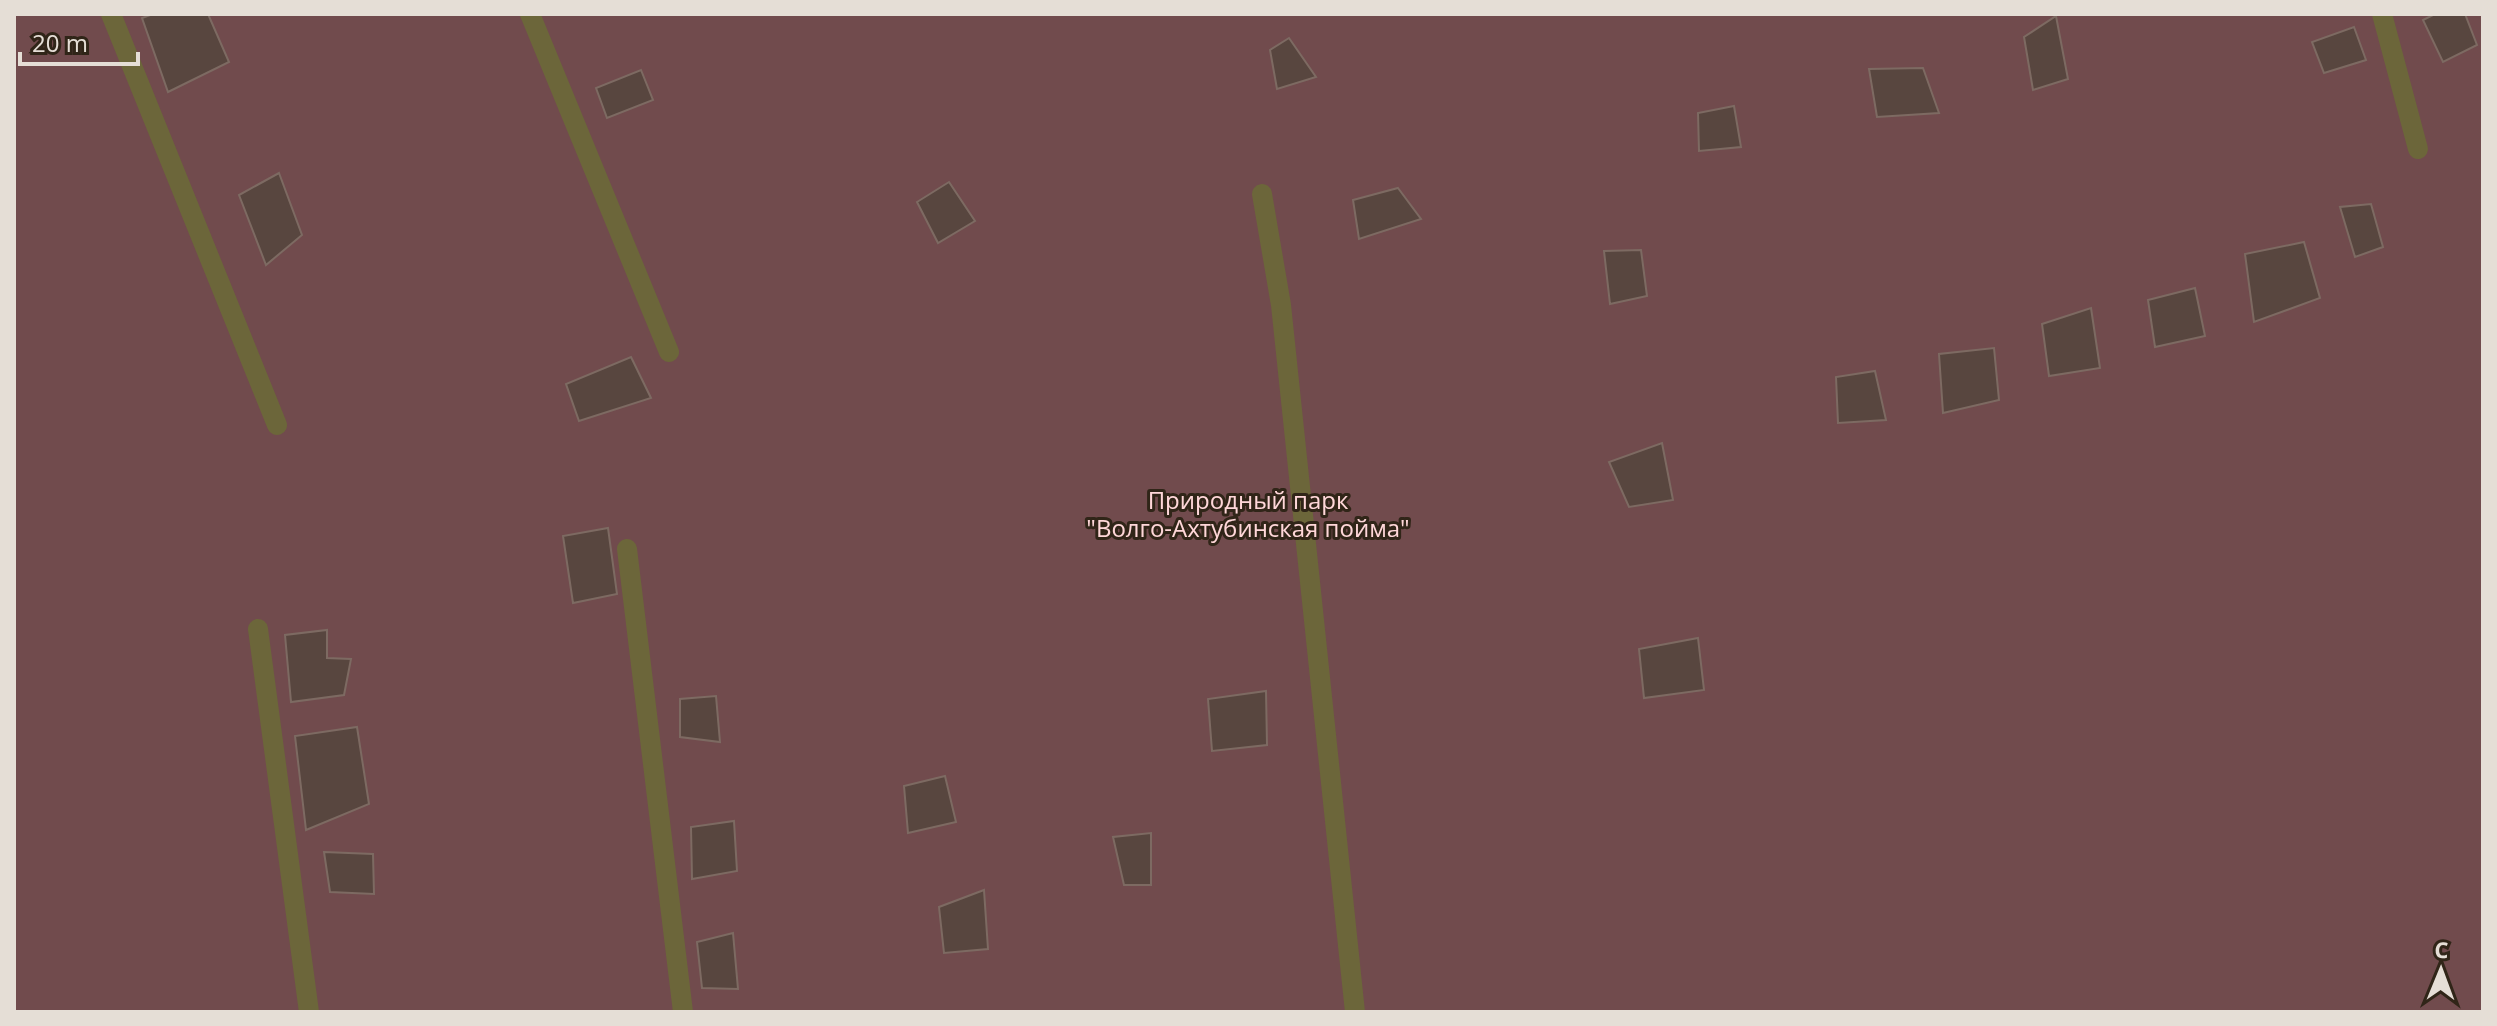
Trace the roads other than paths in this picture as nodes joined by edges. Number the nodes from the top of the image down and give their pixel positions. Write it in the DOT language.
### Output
graph roads {
  1 [pos="111,14"];
  2 [pos="530,14"];
  3 [pos="2382,14"];
  4 [pos="2418,149"];
  5 [pos="1262,194"];
  6 [pos="669,352"];
  7 [pos="277,425"];
  8 [pos="627,549"];
  9 [pos="258,629"];
  10 [pos="309,1012"];
  11 [pos="683,1012"];
  12 [pos="1355,1012"];
  1 -- 7 [label="street"];
  2 -- 6 [label="street"];
  3 -- 4 [label="street"];
  5 -- 12 [label="street"];
  8 -- 11 [label="street"];
  9 -- 10 [label="street"];
}
